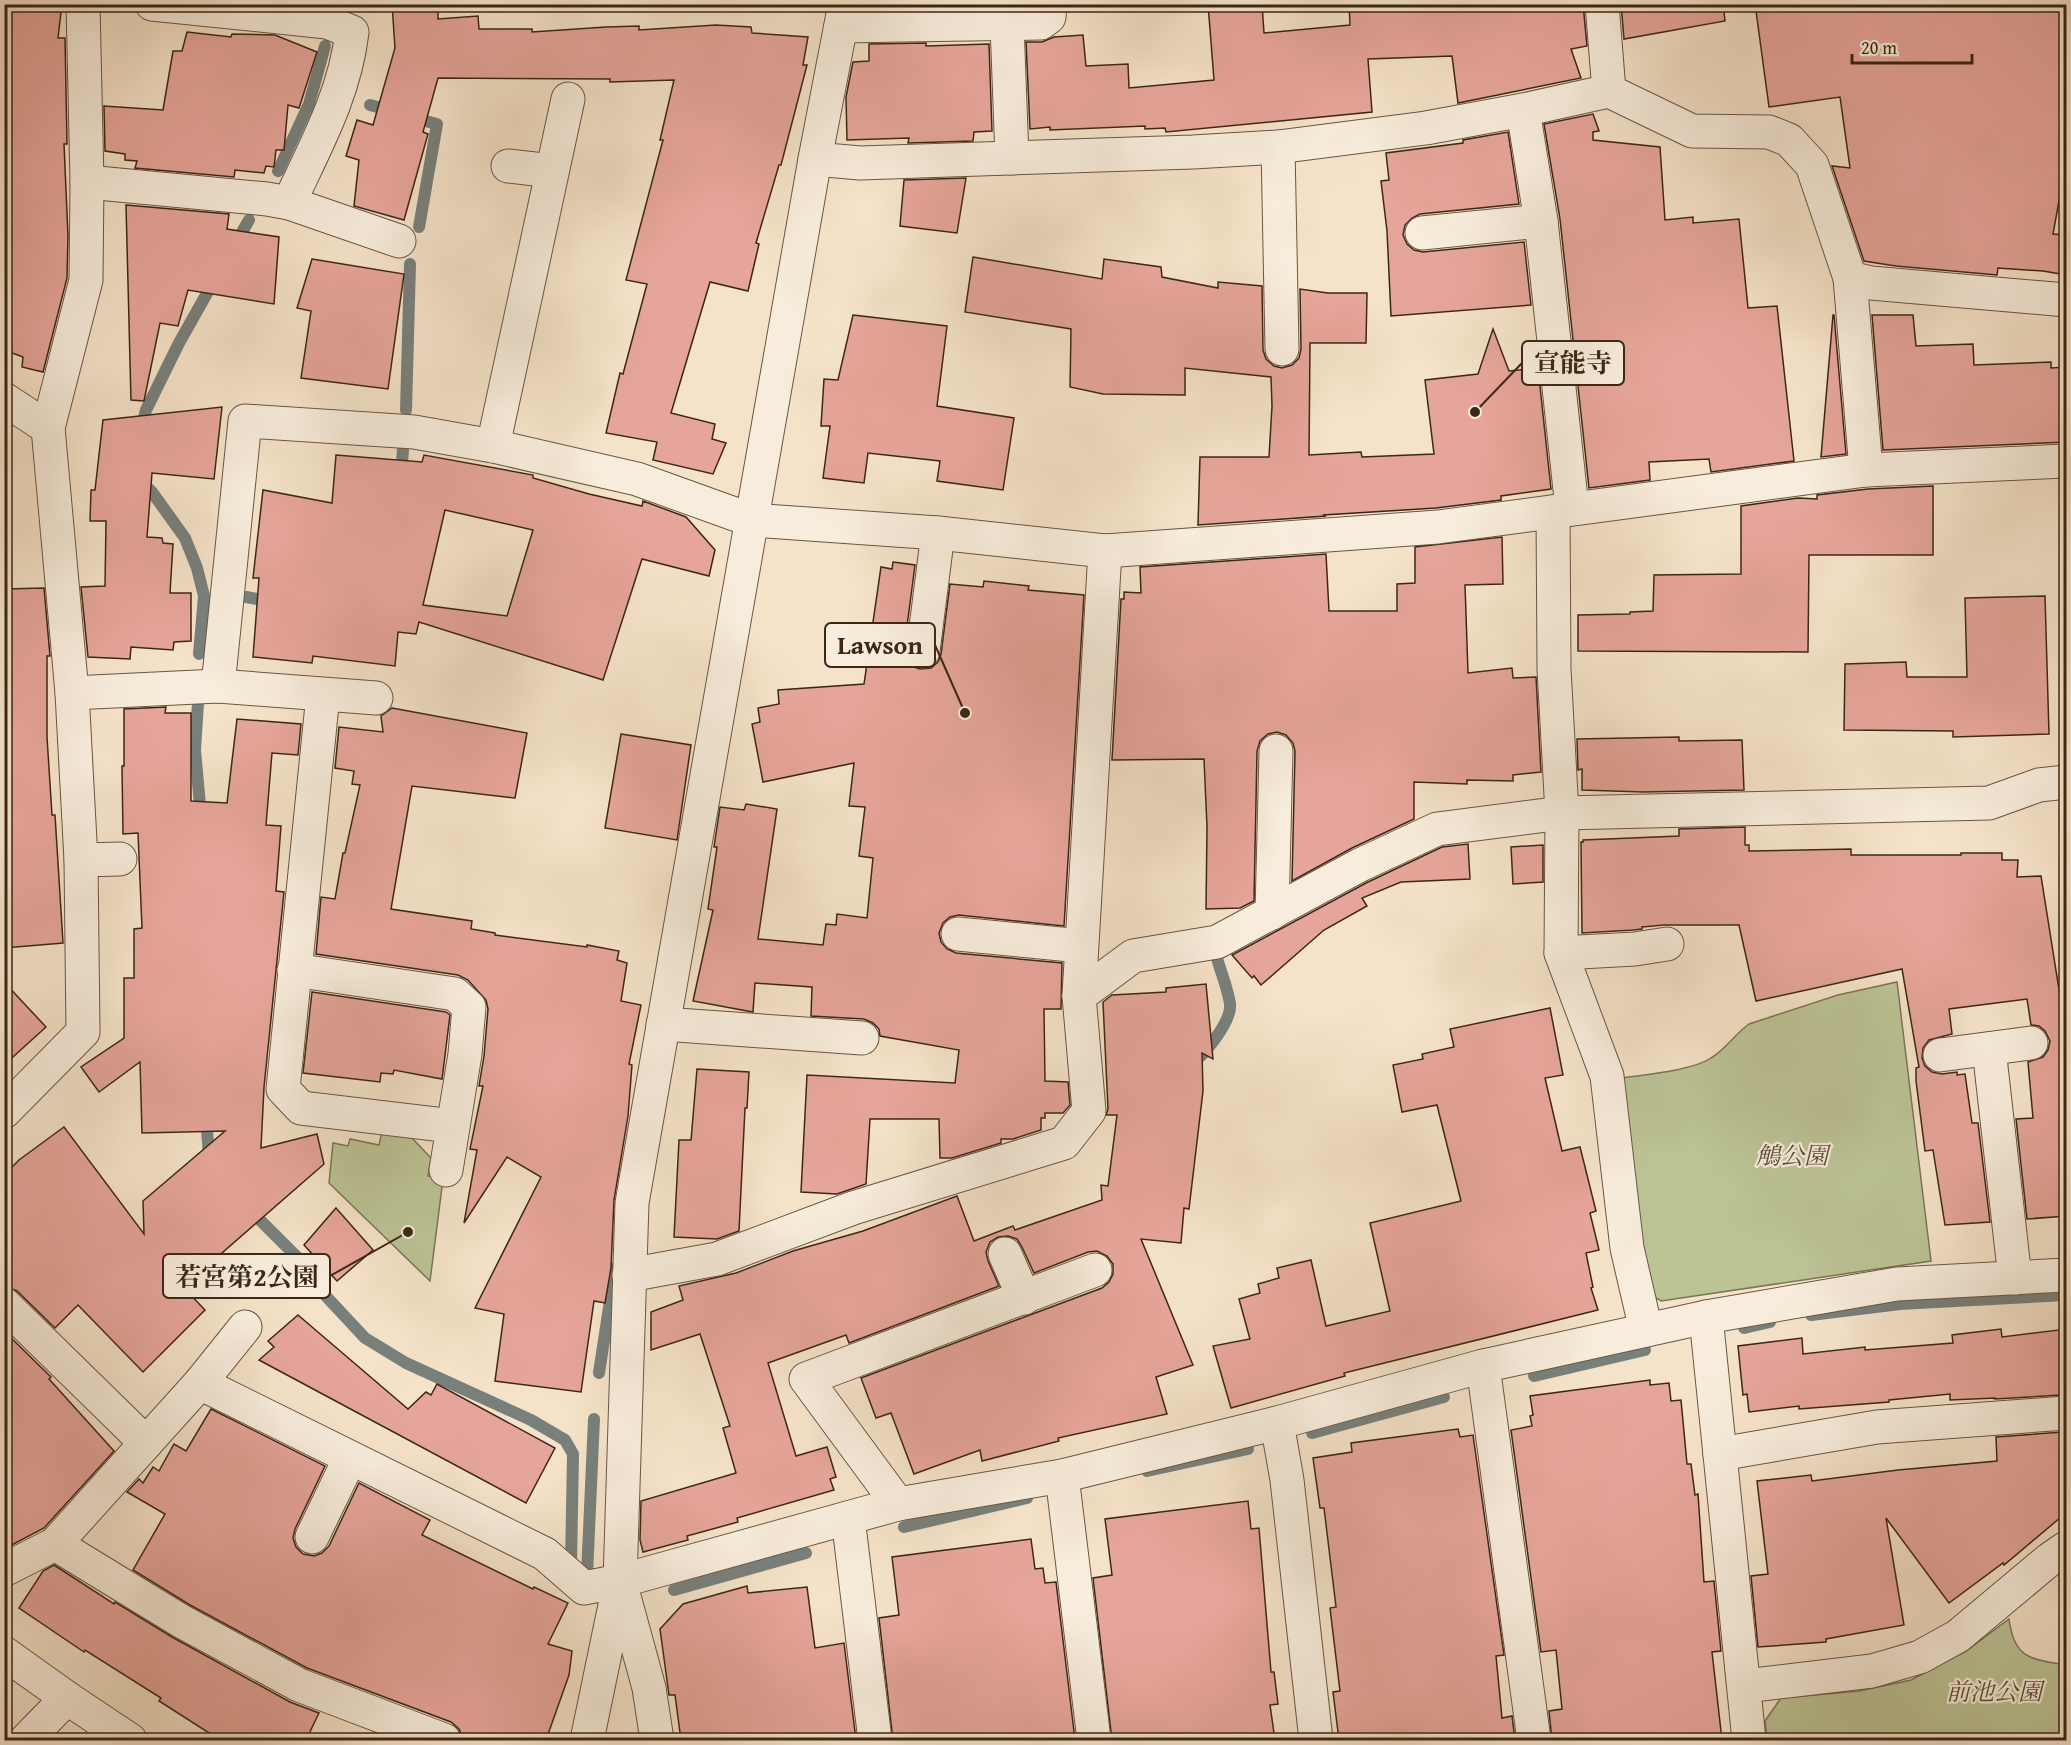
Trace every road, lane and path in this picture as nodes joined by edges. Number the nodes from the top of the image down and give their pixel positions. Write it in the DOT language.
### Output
graph roads {
  1 [pos="83,4"];
  2 [pos="152,4"];
  3 [pos="1050,4"];
  4 [pos="1602,4"];
  5 [pos="843,15"];
  6 [pos="1007,24"];
  7 [pos="1609,91"];
  8 [pos="568,99"];
  9 [pos="1523,110"];
  10 [pos="1278,147"];
  11 [pos="1012,158"];
  12 [pos="815,159"];
  13 [pos="508,166"];
  14 [pos="552,171"];
  15 [pos="87,182"];
  16 [pos="289,203"];
  17 [pos="1541,220"];
  18 [pos="1422,233"];
  19 [pos="399,241"];
  20 [pos="1850,278"];
  21 [pos="2067,300"];
  22 [pos="1282,349"];
  23 [pos="4,399"];
  24 [pos="48,428"];
  25 [pos="493,446"];
  26 [pos="2067,461"];
  27 [pos="1866,470"];
  28 [pos="1563,510"];
  29 [pos="751,520"];
  30 [pos="938,533"];
  31 [pos="1105,551"];
  32 [pos="923,651"];
  33 [pos="218,686"];
  34 [pos="72,693"];
  35 [pos="323,695"];
  36 [pos="376,698"];
  37 [pos="1276,751"];
  38 [pos="2067,782"];
  39 [pos="1562,813"];
  40 [pos="120,859"];
  41 [pos="81,860"];
  42 [pos="1272,913"];
  43 [pos="958,934"];
  44 [pos="1667,944"];
  45 [pos="1081,945"];
  46 [pos="1561,953"];
  47 [pos="294,970"];
  48 [pos="1079,996"];
  49 [pos="663,1024"];
  50 [pos="862,1038"];
  51 [pos="2031,1043"];
  52 [pos="1989,1049"];
  53 [pos="1940,1055"];
  54 [pos="4,1113"];
  55 [pos="452,1126"];
  56 [pos="446,1170"];
  57 [pos="1005,1254"];
  58 [pos="1095,1270"];
  59 [pos="629,1275"];
  60 [pos="2067,1275"];
  61 [pos="2015,1278"];
  62 [pos="1024,1298"];
  63 [pos="4,1304"];
  64 [pos="1706,1317"];
  65 [pos="246,1327"];
  66 [pos="1646,1330"];
  67 [pos="1483,1366"];
  68 [pos="200,1383"];
  69 [pos="2067,1413"];
  70 [pos="1277,1423"];
  71 [pos="147,1443"];
  72 [pos="1720,1454"];
  73 [pos="350,1458"];
  74 [pos="1062,1476"];
  75 [pos="898,1504"];
  76 [pos="848,1518"];
  77 [pos="312,1537"];
  78 [pos="56,1544"];
  79 [pos="2067,1548"];
  80 [pos="4,1570"];
  81 [pos="620,1581"];
  82 [pos="4,1653"];
  83 [pos="1744,1686"];
  84 [pos="67,1698"];
  85 [pos="26,1740"];
  86 [pos="130,1740"];
  87 [pos="444,1740"];
  88 [pos="586,1740"];
  89 [pos="657,1740"];
  90 [pos="875,1740"];
  91 [pos="1094,1740"];
  92 [pos="1316,1740"];
  93 [pos="1534,1740"];
  94 [pos="1749,1740"];
  1 -- 15 [label="street"];
  2 -- 16 [label="street"];
  3 -- 6 [label="street"];
  4 -- 7 [label="street"];
  5 -- 6 [label="street"];
  5 -- 12 [label="street"];
  6 -- 11 [label="street"];
  7 -- 9 [label="street"];
  7 -- 20 [label="street"];
  8 -- 14 [label="street"];
  9 -- 10 [label="street"];
  9 -- 17 [label="street"];
  10 -- 11 [label="street"];
  10 -- 22 [label="street"];
  11 -- 12 [label="street"];
  12 -- 29 [label="street"];
  13 -- 14 [label="street"];
  14 -- 25 [label="street"];
  15 -- 16 [label="street"];
  15 -- 24 [label="street"];
  16 -- 19 [label="street"];
  17 -- 18 [label="street"];
  17 -- 28 [label="street"];
  20 -- 21 [label="street"];
  20 -- 27 [label="street"];
  23 -- 24 [label="street"];
  24 -- 34 [label="street"];
  25 -- 29 [label="street"];
  25 -- 33 [label="street"];
  26 -- 27 [label="street"];
  27 -- 28 [label="street"];
  28 -- 31 [label="street"];
  28 -- 39 [label="street"];
  29 -- 30 [label="street"];
  29 -- 49 [label="street"];
  30 -- 31 [label="street"];
  30 -- 32 [label="street"];
  31 -- 45 [label="street"];
  33 -- 34 [label="street"];
  33 -- 35 [label="street"];
  34 -- 41 [label="street"];
  35 -- 36 [label="street"];
  35 -- 47 [label="street"];
  37 -- 42 [label="street"];
  38 -- 39 [label="street"];
  39 -- 42 [label="street"];
  39 -- 46 [label="street"];
  40 -- 41 [label="street"];
  41 -- 54 [label="street"];
  42 -- 48 [label="street"];
  43 -- 45 [label="street"];
  44 -- 46 [label="street"];
  45 -- 48 [label="street"];
  46 -- 66 [label="street"];
  47 -- 55 [label="street"];
  47 -- 55 [label="street"];
  48 -- 59 [label="street"];
  49 -- 50 [label="street"];
  49 -- 59 [label="street"];
  51 -- 52 [label="street"];
  52 -- 53 [label="street"];
  52 -- 61 [label="street"];
  55 -- 56 [label="street"];
  57 -- 62 [label="street"];
  58 -- 62 [label="street"];
  59 -- 81 [label="street"];
  60 -- 61 [label="street"];
  61 -- 64 [label="street"];
  62 -- 75 [label="street"];
  63 -- 71 [label="street"];
  64 -- 66 [label="street"];
  64 -- 72 [label="street"];
  65 -- 68 [label="street"];
  66 -- 67 [label="street"];
  67 -- 70 [label="street"];
  67 -- 93 [label="street"];
  68 -- 71 [label="street"];
  68 -- 73 [label="street"];
  69 -- 72 [label="street"];
  70 -- 74 [label="street"];
  70 -- 92 [label="street"];
  71 -- 78 [label="street"];
  72 -- 83 [label="street"];
  73 -- 77 [label="street"];
  73 -- 81 [label="street"];
  74 -- 75 [label="street"];
  74 -- 91 [label="street"];
  75 -- 76 [label="street"];
  76 -- 81 [label="street"];
  76 -- 90 [label="street"];
  78 -- 80 [label="street"];
  78 -- 87 [label="street"];
  79 -- 83 [label="street"];
  81 -- 88 [label="street"];
  81 -- 89 [label="street"];
  82 -- 84 [label="street"];
  83 -- 94 [label="street"];
  84 -- 85 [label="street"];
  84 -- 86 [label="street"];
}
